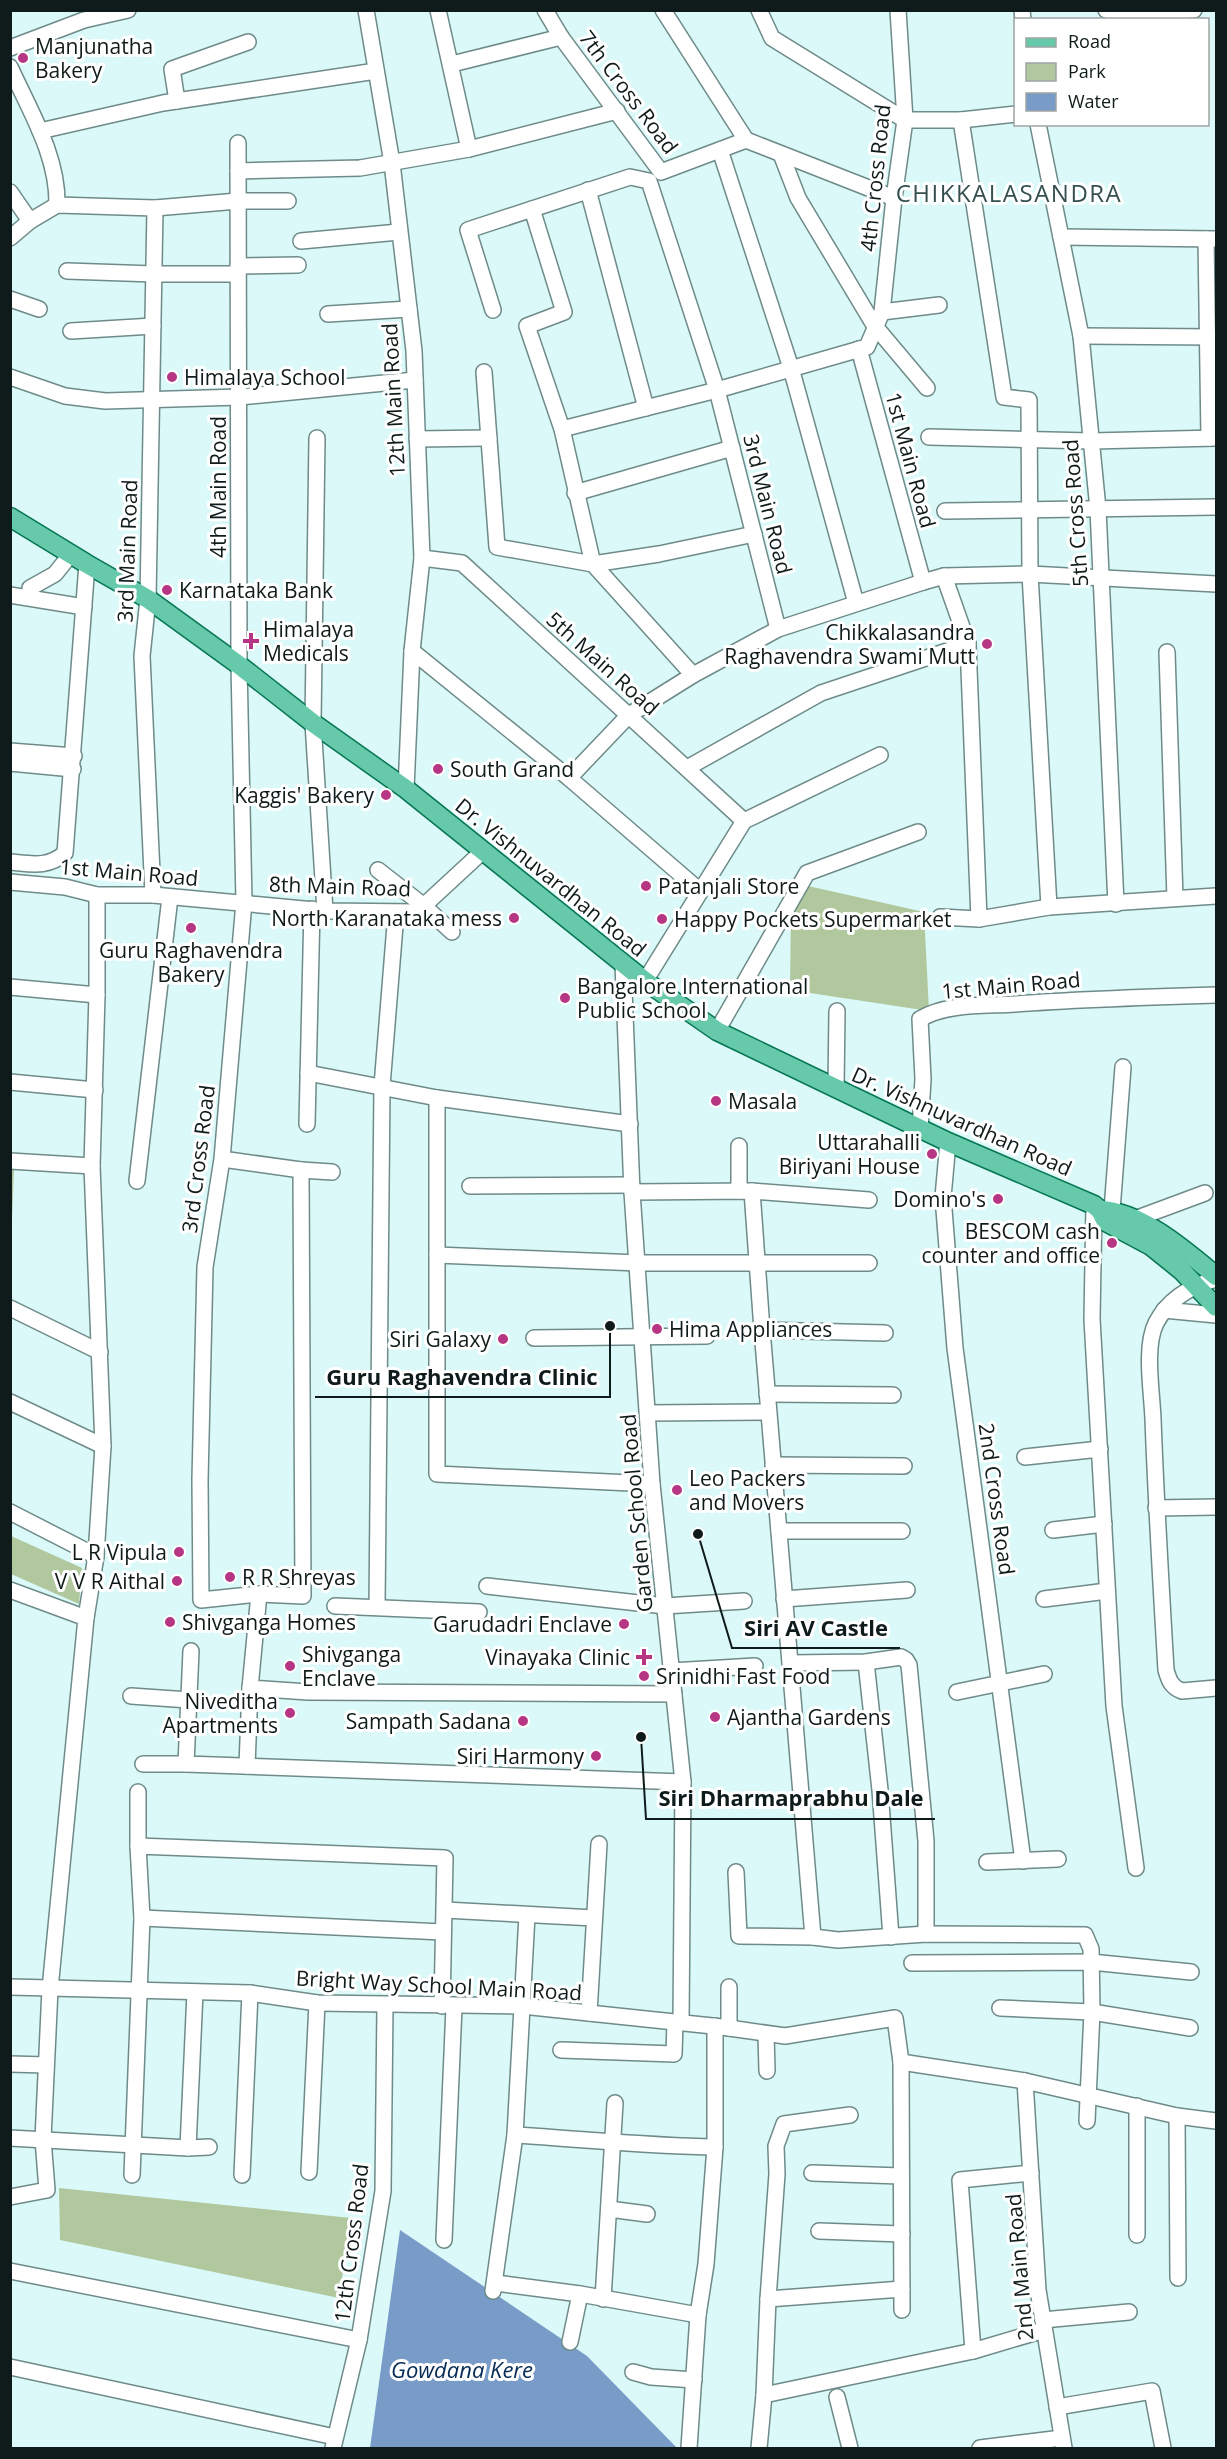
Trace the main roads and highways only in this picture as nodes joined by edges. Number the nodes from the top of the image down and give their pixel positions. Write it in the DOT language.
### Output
graph roads {
  1 [pos="10,517"];
  2 [pos="1102,1208"];
  3 [pos="1216,1277"];
  4 [pos="1216,1307"];
  1 -- 2 [label="main road, Dr. Vishnuvardhan Road"];
  2 -- 3 [label="main road, Dr. Vishnuvardhan Road"];
  2 -- 4 [label="main road, Dr. Vishnuvardhan Road"];
}
